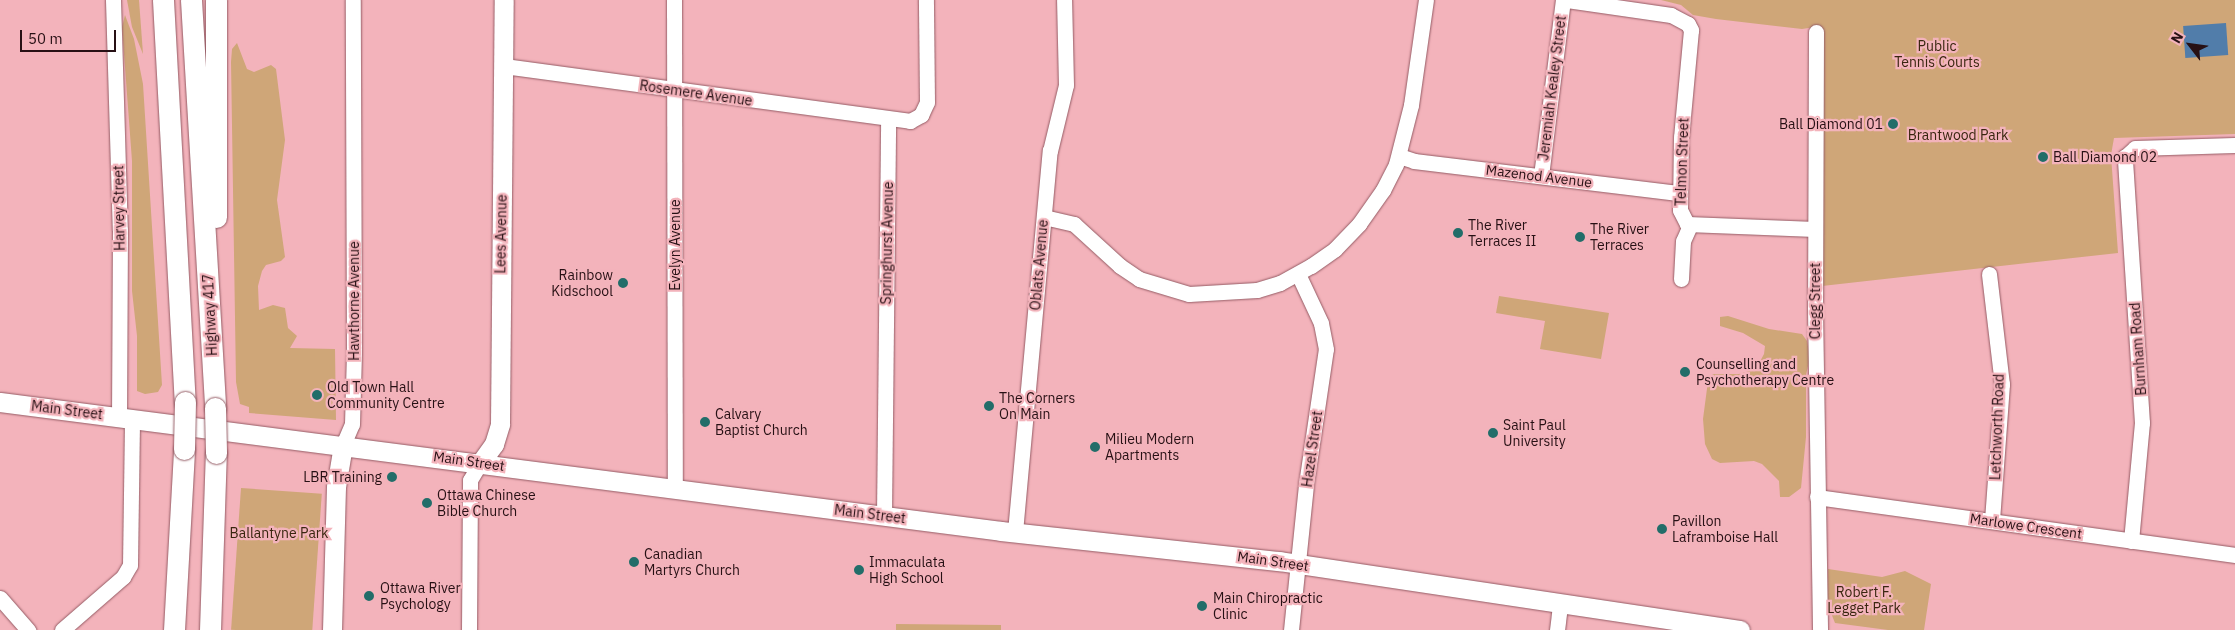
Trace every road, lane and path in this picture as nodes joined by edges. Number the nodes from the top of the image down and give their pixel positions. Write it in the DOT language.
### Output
graph roads {
  1 [pos="113,0"];
  2 [pos="163,0"];
  3 [pos="191,0"];
  4 [pos="216,0"];
  5 [pos="353,0"];
  6 [pos="504,0"];
  7 [pos="674,0"];
  8 [pos="926,0"];
  9 [pos="1064,0"];
  10 [pos="1426,0"];
  11 [pos="1565,0"];
  12 [pos="1816,32"];
  13 [pos="504,66"];
  14 [pos="675,90"];
  15 [pos="888,120"];
  16 [pos="2235,146"];
  17 [pos="1399,156"];
  18 [pos="1541,176"];
  19 [pos="1680,193"];
  20 [pos="1044,217"];
  21 [pos="1690,225"];
  22 [pos="1815,229"];
  23 [pos="1298,274"];
  24 [pos="1990,274"];
  25 [pos="1681,279"];
  26 [pos="210,300"];
  27 [pos="0,402"];
  28 [pos="126,417"];
  29 [pos="343,445"];
  30 [pos="481,462"];
  31 [pos="675,489"];
  32 [pos="1816,496"];
  33 [pos="884,516"];
  34 [pos="1992,521"];
  35 [pos="1014,532"];
  36 [pos="2131,541"];
  37 [pos="2235,556"];
  38 [pos="1299,564"];
  39 [pos="0,598"];
  40 [pos="1560,605"];
  41 [pos="28,630"];
  42 [pos="62,630"];
  43 [pos="174,630"];
  44 [pos="210,630"];
  45 [pos="332,630"];
  46 [pos="469,630"];
  47 [pos="1290,630"];
  48 [pos="1557,630"];
  49 [pos="1740,630"];
  50 [pos="1820,630"];
  1 -- 28 [label="street, Harvey Street"];
  2 -- 43 [label="highway, bridge"];
  3 -- 26 [label="highway, Highway 417"];
  4 -- 26 [label="highway"];
  5 -- 29 [label="street, Hawthorne Avenue"];
  6 -- 13 [label="main road, Lees Avenue"];
  7 -- 14 [label="street, Evelyn Avenue"];
  8 -- 15 [label="street"];
  9 -- 20 [label="street, Oblats Avenue"];
  10 -- 17 [label="street"];
  11 -- 18 [label="street, Jeremiah Kealey Street"];
  11 -- 19 [label="street, Telmon Street"];
  12 -- 22 [label="street, Clegg Street"];
  13 -- 14 [label="street, Rosemere Avenue"];
  13 -- 30 [label="main road, Lees Avenue"];
  14 -- 15 [label="street, Rosemere Avenue"];
  14 -- 31 [label="street, Evelyn Avenue"];
  15 -- 33 [label="street, Springhurst Avenue"];
  16 -- 36 [label="street, Burnham Road"];
  17 -- 18 [label="street, Mazenod Avenue"];
  17 -- 23 [label="street"];
  18 -- 19 [label="street, Mazenod Avenue"];
  19 -- 21 [label="street, Telmon Street"];
  20 -- 23 [label="street"];
  20 -- 35 [label="street, Oblats Avenue"];
  21 -- 22 [label="street, Telmon Street"];
  21 -- 25 [label="street"];
  22 -- 32 [label="street, Clegg Street"];
  23 -- 38 [label="street, Hazel Street"];
  24 -- 34 [label="street, Letchworth Road"];
  26 -- 44 [label="highway, Highway 417, bridge"];
  27 -- 28 [label="main road, Main Street"];
  28 -- 29 [label="main road, Main Street"];
  28 -- 42 [label="street, Harvey Street"];
  29 -- 30 [label="main road, Main Street"];
  29 -- 45 [label="main road, Hawthorne Avenue"];
  30 -- 31 [label="main road, Main Street"];
  30 -- 46 [label="street"];
  31 -- 33 [label="main road, Main Street"];
  32 -- 34 [label="street, Marlowe Crescent"];
  32 -- 50 [label="street, Clegg Street"];
  33 -- 35 [label="main road, Main Street"];
  34 -- 36 [label="street, Marlowe Crescent"];
  35 -- 38 [label="main road, Main Street"];
  36 -- 37 [label="street, Marlowe Crescent"];
  38 -- 40 [label="main road, Main Street"];
  38 -- 47 [label="street, Hazel Street"];
  39 -- 41 [label="street"];
  40 -- 48 [label="street"];
  40 -- 49 [label="main road, Main Street"];
}
